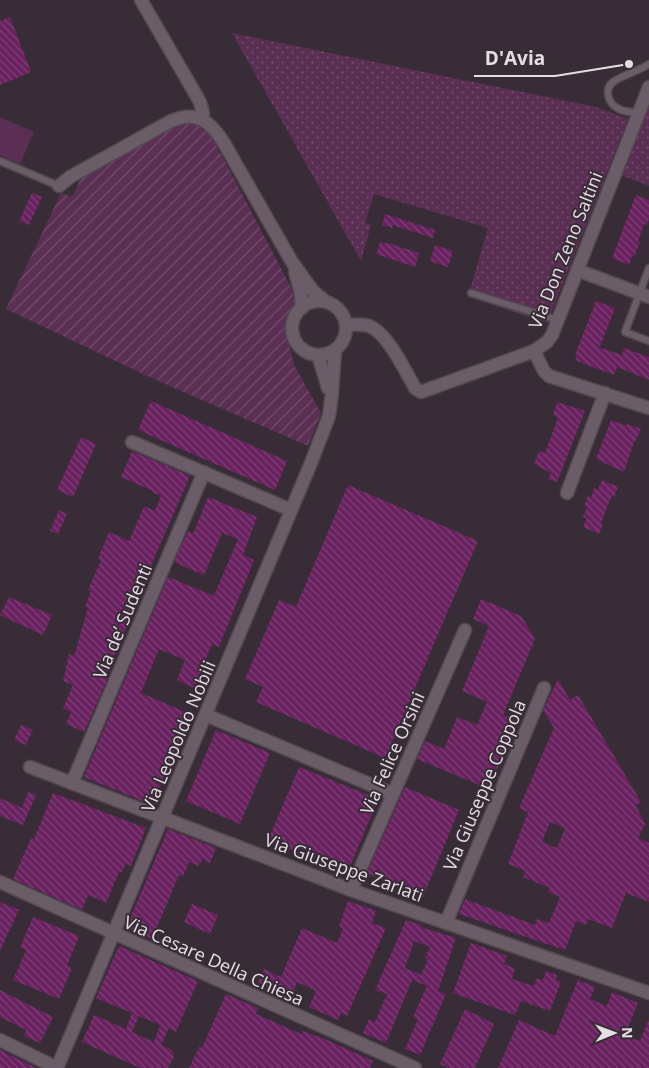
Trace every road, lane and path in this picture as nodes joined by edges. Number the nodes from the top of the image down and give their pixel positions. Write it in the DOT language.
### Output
graph roads {
  1 [pos="141,0"];
  2 [pos="649,64"];
  3 [pos="649,87"];
  4 [pos="638,113"];
  5 [pos="202,119"];
  6 [pos="0,161"];
  7 [pos="59,186"];
  8 [pos="292,262"];
  9 [pos="649,268"];
  10 [pos="577,270"];
  11 [pos="470,293"];
  12 [pos="644,295"];
  13 [pos="326,302"];
  14 [pos="302,308"];
  15 [pos="558,320"];
  16 [pos="346,325"];
  17 [pos="649,341"];
  18 [pos="335,351"];
  19 [pos="534,351"];
  20 [pos="318,355"];
  21 [pos="605,393"];
  22 [pos="649,408"];
  23 [pos="328,416"];
  24 [pos="132,442"];
  25 [pos="204,472"];
  26 [pos="567,493"];
  27 [pos="291,510"];
  28 [pos="465,630"];
  29 [pos="544,688"];
  30 [pos="206,715"];
  31 [pos="30,766"];
  32 [pos="72,783"];
  33 [pos="394,794"];
  34 [pos="162,817"];
  35 [pos="0,882"];
  36 [pos="351,890"];
  37 [pos="446,923"];
  38 [pos="113,934"];
  39 [pos="649,993"];
  40 [pos="0,1040"];
  41 [pos="388,1062"];
  42 [pos="57,1068"];
  43 [pos="415,1068"];
  1 -- 5 [label="street"];
  2 -- 4 [label="lane"];
  3 -- 4 [label="street, Via Don Zeno Saltini"];
  4 -- 10 [label="street, Via Don Zeno Saltini"];
  5 -- 7 [label="street"];
  5 -- 8 [label="street"];
  6 -- 7 [label="lane"];
  8 -- 13 [label="street"];
  8 -- 14 [label="street"];
  9 -- 12 [label="lane"];
  10 -- 12 [label="street"];
  10 -- 15 [label="street, Via Don Zeno Saltini"];
  11 -- 15 [label="lane"];
  12 -- 17 [label="lane"];
  13 -- 14 [label="street"];
  13 -- 16 [label="street"];
  14 -- 20 [label="street"];
  15 -- 19 [label="street, Via Don Zeno Saltini"];
  16 -- 18 [label="street"];
  16 -- 19 [label="street"];
  18 -- 20 [label="street"];
  18 -- 23 [label="street, Via Leopoldo Nobili"];
  19 -- 21 [label="street, Via Don Zeno Saltini"];
  20 -- 23 [label="street, Via Leopoldo Nobili"];
  21 -- 22 [label="street, Via Don Zeno Saltini"];
  21 -- 26 [label="street"];
  23 -- 27 [label="street, Via Leopoldo Nobili"];
  24 -- 25 [label="street"];
  25 -- 27 [label="street"];
  25 -- 32 [label="street, Via de’ Sudenti"];
  27 -- 30 [label="street, Via Leopoldo Nobili"];
  28 -- 33 [label="street, Via Felice Orsini"];
  29 -- 37 [label="street, Via Giuseppe Coppola"];
  30 -- 33 [label="street"];
  30 -- 34 [label="street, Via Leopoldo Nobili"];
  31 -- 32 [label="street, Via Giuseppe Zarlati"];
  32 -- 34 [label="street, Via Giuseppe Zarlati"];
  33 -- 36 [label="street, Via Felice Orsini"];
  34 -- 36 [label="street, Via Giuseppe Zarlati"];
  34 -- 38 [label="street, Via Leopoldo Nobili"];
  35 -- 38 [label="street, Via Cesare Della Chiesa"];
  36 -- 37 [label="street, Via Giuseppe Zarlati"];
  37 -- 39 [label="street, Via Giuseppe Zarlati"];
  38 -- 41 [label="street, Via Cesare Della Chiesa"];
  38 -- 42 [label="street, Via Leopoldo Nobili"];
  40 -- 42 [label="street"];
  41 -- 43 [label="street, Via Cesare Della Chiesa"];
}
